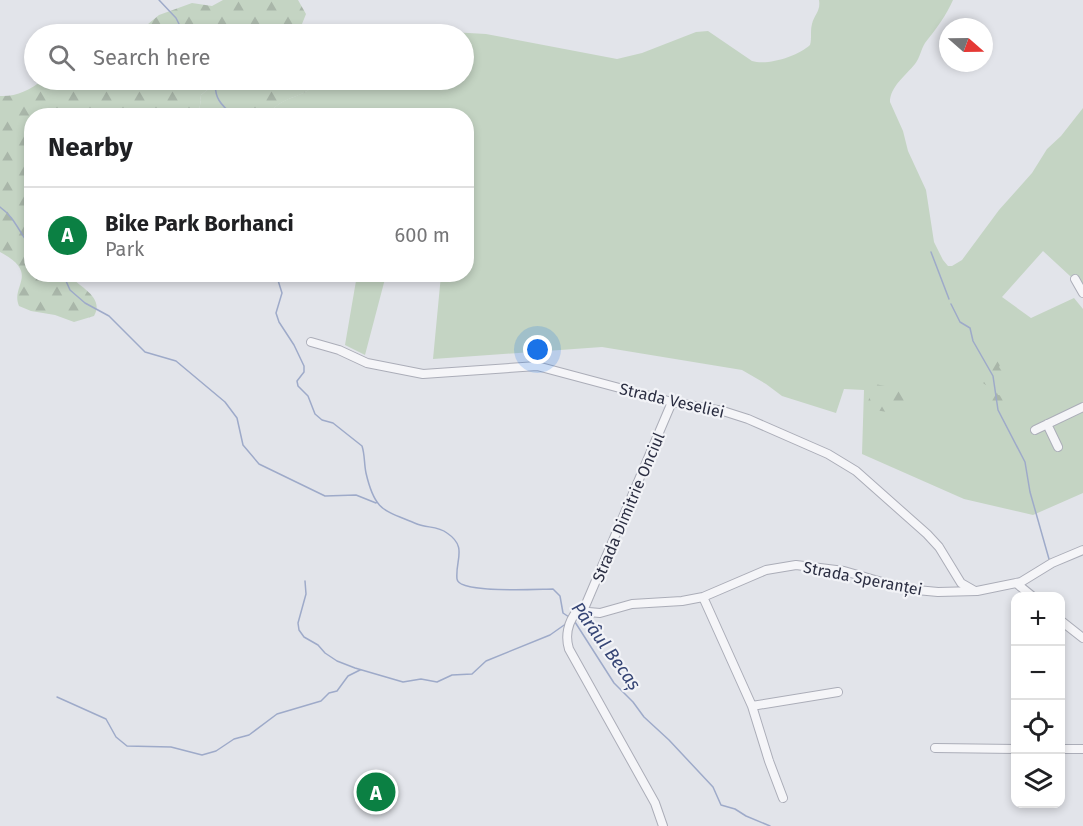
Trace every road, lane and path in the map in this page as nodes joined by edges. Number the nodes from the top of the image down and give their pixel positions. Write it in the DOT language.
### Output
graph roads {
  1 [pos="1075,279"];
  2 [pos="1083,293"];
  3 [pos="311,342"];
  4 [pos="672,402"];
  5 [pos="1083,407"];
  6 [pos="1047,424"];
  7 [pos="1035,430"];
  8 [pos="1058,447"];
  9 [pos="1083,550"];
  10 [pos="1016,583"];
  11 [pos="977,591"];
  12 [pos="1026,592"];
  13 [pos="703,597"];
  14 [pos="581,611"];
  15 [pos="1065,624"];
  16 [pos="1083,638"];
  17 [pos="838,692"];
  18 [pos="752,706"];
  19 [pos="934,748"];
  20 [pos="1011,749"];
  21 [pos="1065,749"];
  22 [pos="1083,749"];
  23 [pos="783,798"];
  24 [pos="663,826"];
  1 -- 2 [label="street"];
  3 -- 4 [label="street, Strada Veseliei"];
  4 -- 11 [label="street, Strada Veseliei"];
  4 -- 14 [label="street, Strada Dimitrie Onciul"];
  5 -- 6 [label="street"];
  6 -- 7 [label="street"];
  6 -- 8 [label="street"];
  9 -- 10 [label="street, Strada Speranței"];
  10 -- 11 [label="street, Strada Speranței"];
  10 -- 12 [label="street"];
  11 -- 13 [label="street, Strada Speranței"];
  13 -- 14 [label="street, Strada Speranței"];
  13 -- 18 [label="street"];
  14 -- 24 [label="street, Strada Dimitrie Onciul"];
  15 -- 16 [label="street"];
  17 -- 18 [label="street"];
  18 -- 23 [label="street"];
  19 -- 20 [label="street"];
  21 -- 22 [label="street"];
}
